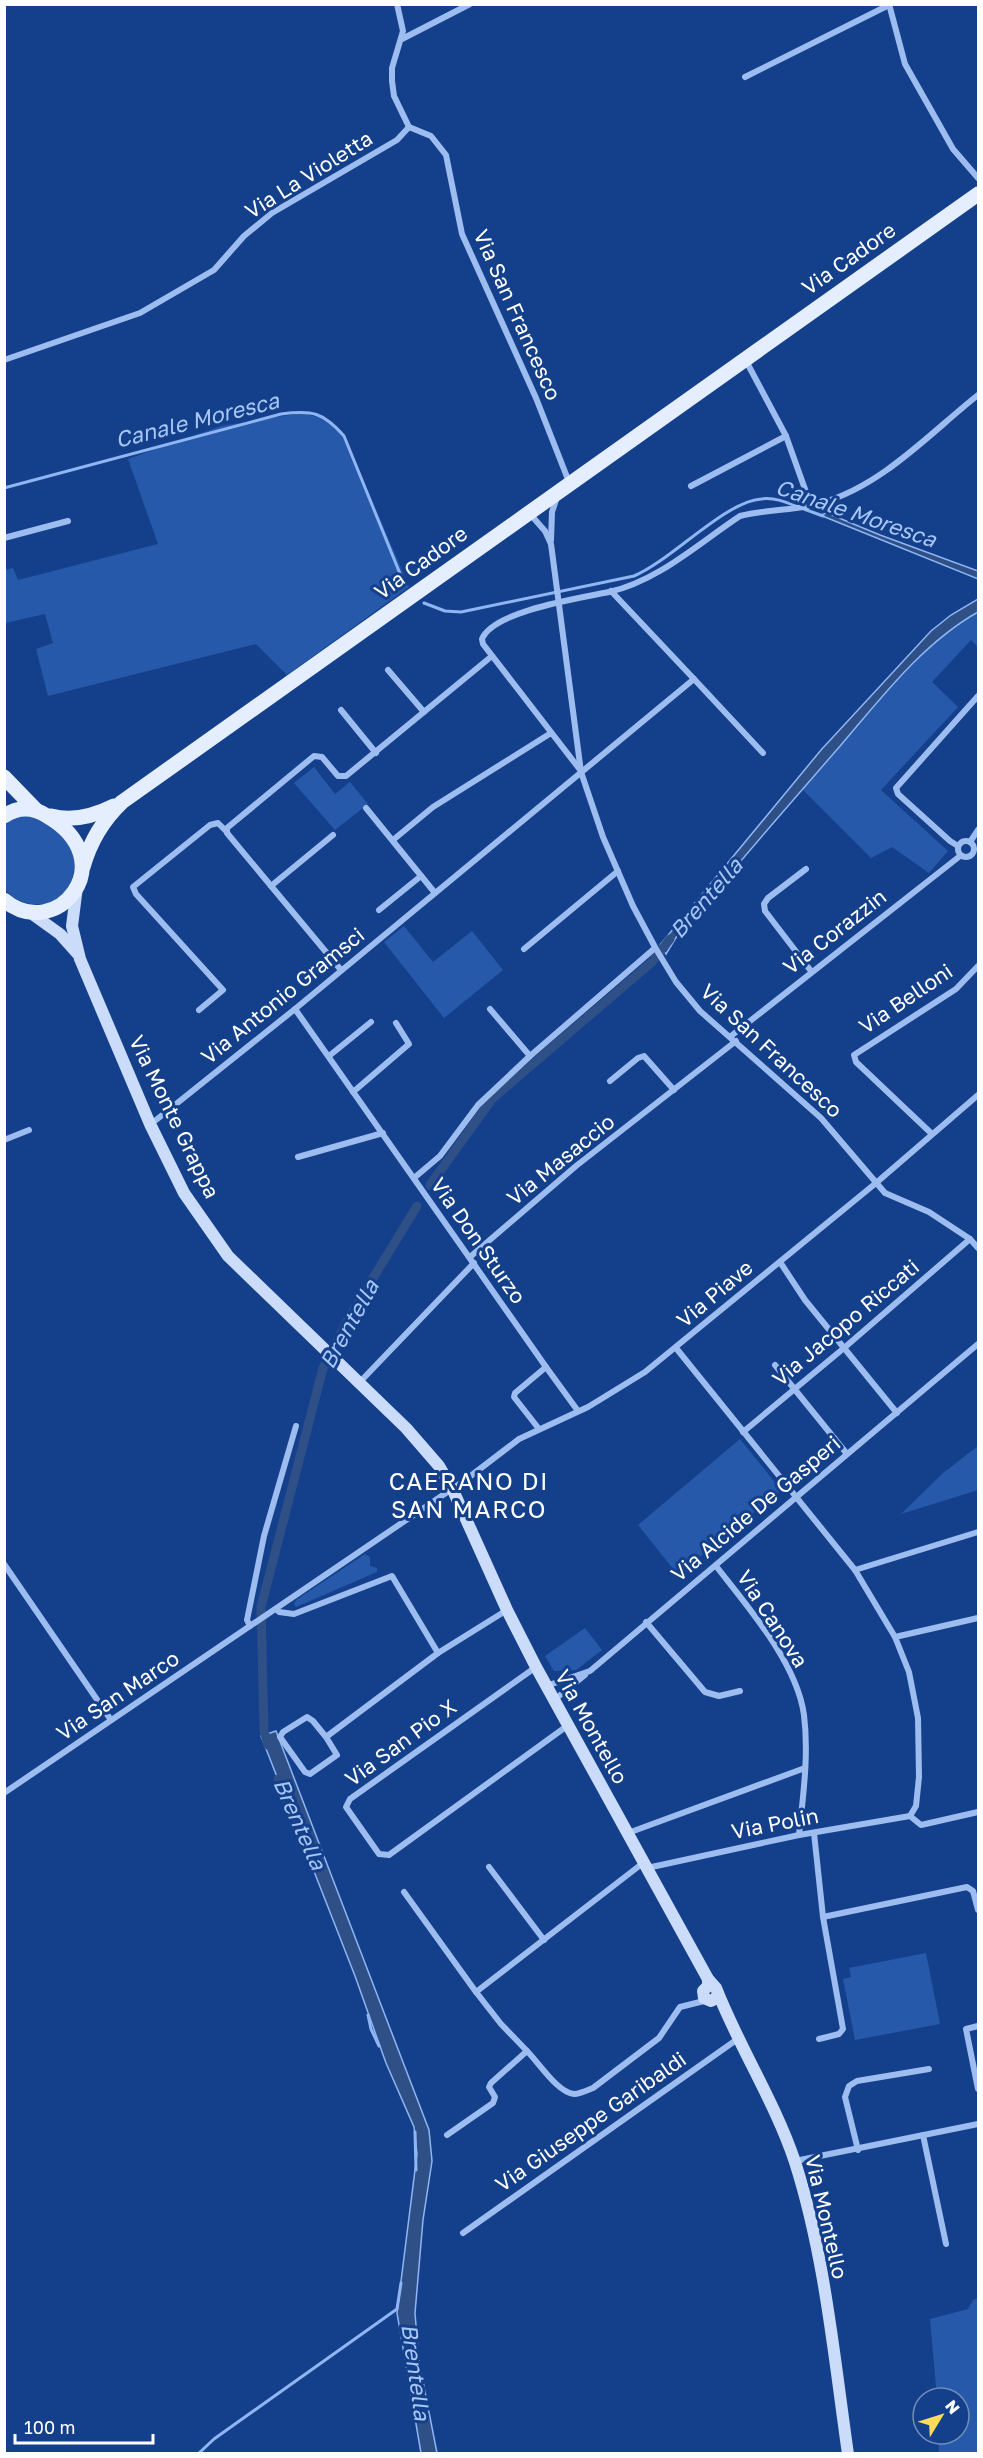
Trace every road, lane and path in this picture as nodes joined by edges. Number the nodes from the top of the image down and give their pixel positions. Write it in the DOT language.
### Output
graph roads {
  1 [pos="397,4"];
  2 [pos="470,4"];
  3 [pos="889,5"];
  4 [pos="402,39"];
  5 [pos="745,77"];
  6 [pos="409,127"];
  7 [pos="978,178"];
  8 [pos="978,194"];
  9 [pos="744,359"];
  10 [pos="4,360"];
  11 [pos="978,395"];
  12 [pos="786,436"];
  13 [pos="564,486"];
  14 [pos="691,486"];
  15 [pos="810,506"];
  16 [pos="532,509"];
  17 [pos="551,519"];
  18 [pos="68,521"];
  19 [pos="4,538"];
  20 [pos="551,544"];
  21 [pos="611,591"];
  22 [pos="558,601"];
  23 [pos="492,657"];
  24 [pos="388,670"];
  25 [pos="694,679"];
  26 [pos="978,696"];
  27 [pos="341,710"];
  28 [pos="424,712"];
  29 [pos="551,733"];
  30 [pos="376,753"];
  31 [pos="763,753"];
  32 [pos="581,772"];
  33 [pos="4,777"];
  34 [pos="122,802"];
  35 [pos="366,808"];
  36 [pos="42,813"];
  37 [pos="4,816"];
  38 [pos="978,830"];
  39 [pos="227,832"];
  40 [pos="333,835"];
  41 [pos="393,840"];
  42 [pos="970,842"];
  43 [pos="958,846"];
  44 [pos="972,855"];
  45 [pos="960,856"];
  46 [pos="978,861"];
  47 [pos="83,867"];
  48 [pos="806,869"];
  49 [pos="618,872"];
  50 [pos="422,876"];
  51 [pos="271,886"];
  52 [pos="77,887"];
  53 [pos="435,893"];
  54 [pos="4,900"];
  55 [pos="17,909"];
  56 [pos="380,910"];
  57 [pos="656,948"];
  58 [pos="524,949"];
  59 [pos="80,958"];
  60 [pos="978,968"];
  61 [pos="341,970"];
  62 [pos="811,971"];
  63 [pos="295,1008"];
  64 [pos="490,1009"];
  65 [pos="200,1010"];
  66 [pos="371,1022"];
  67 [pos="396,1023"];
  68 [pos="734,1039"];
  69 [pos="329,1056"];
  70 [pos="530,1056"];
  71 [pos="610,1081"];
  72 [pos="674,1090"];
  73 [pos="353,1092"];
  74 [pos="978,1095"];
  75 [pos="150,1124"];
  76 [pos="29,1130"];
  77 [pos="383,1133"];
  78 [pos="932,1134"];
  79 [pos="4,1140"];
  80 [pos="298,1157"];
  81 [pos="414,1178"];
  82 [pos="876,1183"];
  83 [pos="970,1239"];
  84 [pos="978,1248"];
  85 [pos="472,1260"];
  86 [pos="780,1262"];
  87 [pos="978,1344"];
  88 [pos="676,1348"];
  89 [pos="844,1348"];
  90 [pos="774,1365"];
  91 [pos="546,1367"];
  92 [pos="358,1384"];
  93 [pos="795,1389"];
  94 [pos="578,1411"];
  95 [pos="897,1413"];
  96 [pos="296,1426"];
  97 [pos="539,1430"];
  98 [pos="743,1432"];
  99 [pos="847,1454"];
  100 [pos="452,1488"];
  101 [pos="796,1497"];
  102 [pos="978,1532"];
  103 [pos="4,1564"];
  104 [pos="716,1566"];
  105 [pos="855,1570"];
  106 [pos="274,1610"];
  107 [pos="507,1610"];
  108 [pos="978,1618"];
  109 [pos="646,1622"];
  110 [pos="250,1626"];
  111 [pos="895,1636"];
  112 [pos="438,1653"];
  113 [pos="536,1667"];
  114 [pos="590,1671"];
  115 [pos="546,1686"];
  116 [pos="740,1691"];
  117 [pos="554,1700"];
  118 [pos="111,1720"];
  119 [pos="567,1726"];
  120 [pos="326,1737"];
  121 [pos="805,1768"];
  122 [pos="4,1793"];
  123 [pos="978,1812"];
  124 [pos="910,1816"];
  125 [pos="628,1833"];
  126 [pos="814,1833"];
  127 [pos="799,1835"];
  128 [pos="645,1865"];
  129 [pos="489,1866"];
  130 [pos="404,1892"];
  131 [pos="978,1910"];
  132 [pos="823,1917"];
  133 [pos="544,1940"];
  134 [pos="476,1992"];
  135 [pos="710,1993"];
  136 [pos="978,2026"];
  137 [pos="739,2038"];
  138 [pos="819,2039"];
  139 [pos="527,2051"];
  140 [pos="929,2069"];
  141 [pos="978,2089"];
  142 [pos="978,2124"];
  143 [pos="447,2134"];
  144 [pos="923,2135"];
  145 [pos="858,2150"];
  146 [pos="794,2161"];
  147 [pos="463,2234"];
  148 [pos="946,2244"];
  149 [pos="848,2454"];
  1 -- 4 [label="street"];
  2 -- 4 [label="street"];
  3 -- 5 [label="street"];
  3 -- 7 [label="street"];
  4 -- 6 [label="street"];
  6 -- 10 [label="street, Via La Violetta"];
  6 -- 13 [label="street, Via San Francesco"];
  8 -- 9 [label="main road, Via Cadore"];
  9 -- 12 [label="street"];
  9 -- 13 [label="main road, Via Cadore"];
  11 -- 15 [label="street"];
  12 -- 14 [label="street"];
  12 -- 15 [label="street"];
  13 -- 16 [label="main road, Via Cadore"];
  13 -- 17 [label="street"];
  15 -- 21 [label="street"];
  16 -- 17 [label="street"];
  16 -- 20 [label="street, Via San Francesco"];
  16 -- 34 [label="main road, Via Cadore"];
  17 -- 20 [label="street"];
  18 -- 19 [label="street"];
  20 -- 22 [label="street, Via San Francesco"];
  21 -- 22 [label="street"];
  21 -- 25 [label="street"];
  22 -- 23 [label="street"];
  22 -- 32 [label="street, Via San Francesco"];
  23 -- 28 [label="street"];
  23 -- 29 [label="street"];
  24 -- 28 [label="street"];
  25 -- 31 [label="street"];
  25 -- 32 [label="street"];
  26 -- 43 [label="street"];
  27 -- 30 [label="street"];
  28 -- 30 [label="street"];
  29 -- 32 [label="street"];
  29 -- 41 [label="street"];
  30 -- 39 [label="street"];
  32 -- 49 [label="street, Via San Francesco"];
  32 -- 53 [label="street, Via Antonio Gramsci"];
  33 -- 36 [label="main road"];
  34 -- 36 [label="main road, Via Cadore"];
  34 -- 47 [label="main road, Via Cadore"];
  35 -- 41 [label="street"];
  36 -- 37 [label="main road"];
  36 -- 47 [label="main road"];
  38 -- 42 [label="street"];
  39 -- 51 [label="street"];
  39 -- 65 [label="street"];
  40 -- 51 [label="street"];
  41 -- 50 [label="street"];
  42 -- 43 [label="street"];
  42 -- 44 [label="street"];
  43 -- 45 [label="street"];
  44 -- 45 [label="street"];
  44 -- 46 [label="street"];
  45 -- 62 [label="street, Via Corazzin"];
  47 -- 52 [label="main road, Via Monte Grappa"];
  48 -- 62 [label="street"];
  49 -- 57 [label="street, Via San Francesco"];
  49 -- 58 [label="street"];
  50 -- 53 [label="street"];
  50 -- 56 [label="street, Via Antonio Gramsci"];
  51 -- 61 [label="street"];
  52 -- 55 [label="main road, Via Monte Grappa"];
  52 -- 59 [label="main road, Via Monte Grappa"];
  53 -- 61 [label="street, Via Antonio Gramsci"];
  54 -- 55 [label="main road, Via Monte Grappa"];
  55 -- 59 [label="main road, Via Monte Grappa"];
  57 -- 68 [label="street, Via San Francesco"];
  57 -- 70 [label="street"];
  59 -- 75 [label="main road, Via Monte Grappa"];
  60 -- 78 [label="street, Via Belloni"];
  61 -- 63 [label="street, Via Antonio Gramsci"];
  62 -- 68 [label="street, Via Corazzin"];
  63 -- 69 [label="street, Via Don Sturzo"];
  63 -- 75 [label="street, Via Antonio Gramsci"];
  64 -- 70 [label="street"];
  66 -- 69 [label="street"];
  67 -- 73 [label="street"];
  68 -- 72 [label="street, Via Masaccio"];
  68 -- 82 [label="street, Via San Francesco"];
  69 -- 73 [label="street, Via Don Sturzo"];
  70 -- 81 [label="street"];
  71 -- 72 [label="street, Via Masaccio"];
  72 -- 85 [label="street, Via Masaccio"];
  73 -- 77 [label="street, Via Don Sturzo"];
  74 -- 78 [label="street, Via Piave"];
  75 -- 92 [label="main road, Via Monte Grappa"];
  76 -- 79 [label="street"];
  77 -- 80 [label="street"];
  77 -- 81 [label="street, Via Don Sturzo"];
  78 -- 82 [label="street, Via Piave"];
  81 -- 85 [label="street, Via Don Sturzo"];
  82 -- 83 [label="street, Via San Francesco"];
  82 -- 86 [label="street, Via Piave"];
  83 -- 84 [label="street, Via San Francesco"];
  83 -- 89 [label="street, Via Jacopo Riccati"];
  85 -- 91 [label="street, Via Don Sturzo"];
  85 -- 92 [label="street, Via Masaccio"];
  86 -- 88 [label="street, Via Piave"];
  86 -- 89 [label="street"];
  87 -- 95 [label="street, Via Alcide De Gasperi"];
  88 -- 94 [label="street, Via Piave"];
  88 -- 98 [label="street"];
  89 -- 93 [label="street, Via Jacopo Riccati"];
  89 -- 95 [label="street"];
  90 -- 93 [label="street"];
  91 -- 94 [label="street, Via Don Sturzo"];
  91 -- 97 [label="street"];
  92 -- 100 [label="main road, Via Monte Grappa"];
  93 -- 98 [label="street, Via Jacopo Riccati"];
  93 -- 99 [label="street"];
  94 -- 97 [label="street, Via Piave"];
  95 -- 99 [label="street, Via Alcide De Gasperi"];
  96 -- 110 [label="street"];
  97 -- 100 [label="street, Via Piave"];
  98 -- 101 [label="street"];
  99 -- 101 [label="street, Via Alcide De Gasperi"];
  100 -- 106 [label="street, Via Piave"];
  100 -- 107 [label="main road, Via Montello"];
  101 -- 104 [label="street, Via Alcide De Gasperi"];
  101 -- 105 [label="street"];
  102 -- 105 [label="street"];
  103 -- 118 [label="street"];
  104 -- 109 [label="street, Via Alcide De Gasperi"];
  104 -- 121 [label="street, Via Canova"];
  105 -- 111 [label="street"];
  106 -- 110 [label="street, Via San Marco"];
  106 -- 112 [label="street"];
  107 -- 112 [label="street"];
  107 -- 113 [label="main road, Via Montello"];
  108 -- 111 [label="street"];
  109 -- 114 [label="street, Via Alcide De Gasperi"];
  109 -- 116 [label="street"];
  110 -- 118 [label="street, Via San Marco"];
  111 -- 124 [label="street"];
  112 -- 120 [label="street"];
  113 -- 115 [label="main road, Via Montello"];
  113 -- 119 [label="street, Via San Pio X"];
  114 -- 115 [label="street, Via Alcide De Gasperi"];
  114 -- 117 [label="street"];
  115 -- 117 [label="main road, Via Montello"];
  117 -- 119 [label="main road, Via Montello"];
  118 -- 122 [label="street, Via San Marco"];
  119 -- 125 [label="main road, Via Montello"];
  120 -- 120 [label="street"];
  121 -- 125 [label="street"];
  121 -- 127 [label="street, Via Canova"];
  123 -- 124 [label="street, Via Polin"];
  124 -- 126 [label="street, Via Polin"];
  125 -- 128 [label="main road, Via Montello"];
  126 -- 127 [label="street, Via Polin"];
  126 -- 132 [label="street"];
  127 -- 128 [label="street, Via Polin"];
  128 -- 133 [label="street"];
  128 -- 135 [label="main road, Via Montello"];
  129 -- 133 [label="street"];
  130 -- 134 [label="street"];
  131 -- 132 [label="street"];
  132 -- 138 [label="street"];
  133 -- 134 [label="street"];
  134 -- 139 [label="street"];
  135 -- 137 [label="main road, Via Montello"];
  135 -- 139 [label="street"];
  136 -- 141 [label="street"];
  137 -- 146 [label="main road, Via Montello"];
  137 -- 147 [label="street, Via Giuseppe Garibaldi"];
  139 -- 143 [label="street"];
  140 -- 145 [label="street"];
  142 -- 144 [label="street"];
  144 -- 145 [label="street"];
  144 -- 148 [label="street"];
  145 -- 146 [label="street"];
  146 -- 149 [label="main road, Via Montello"];
}
